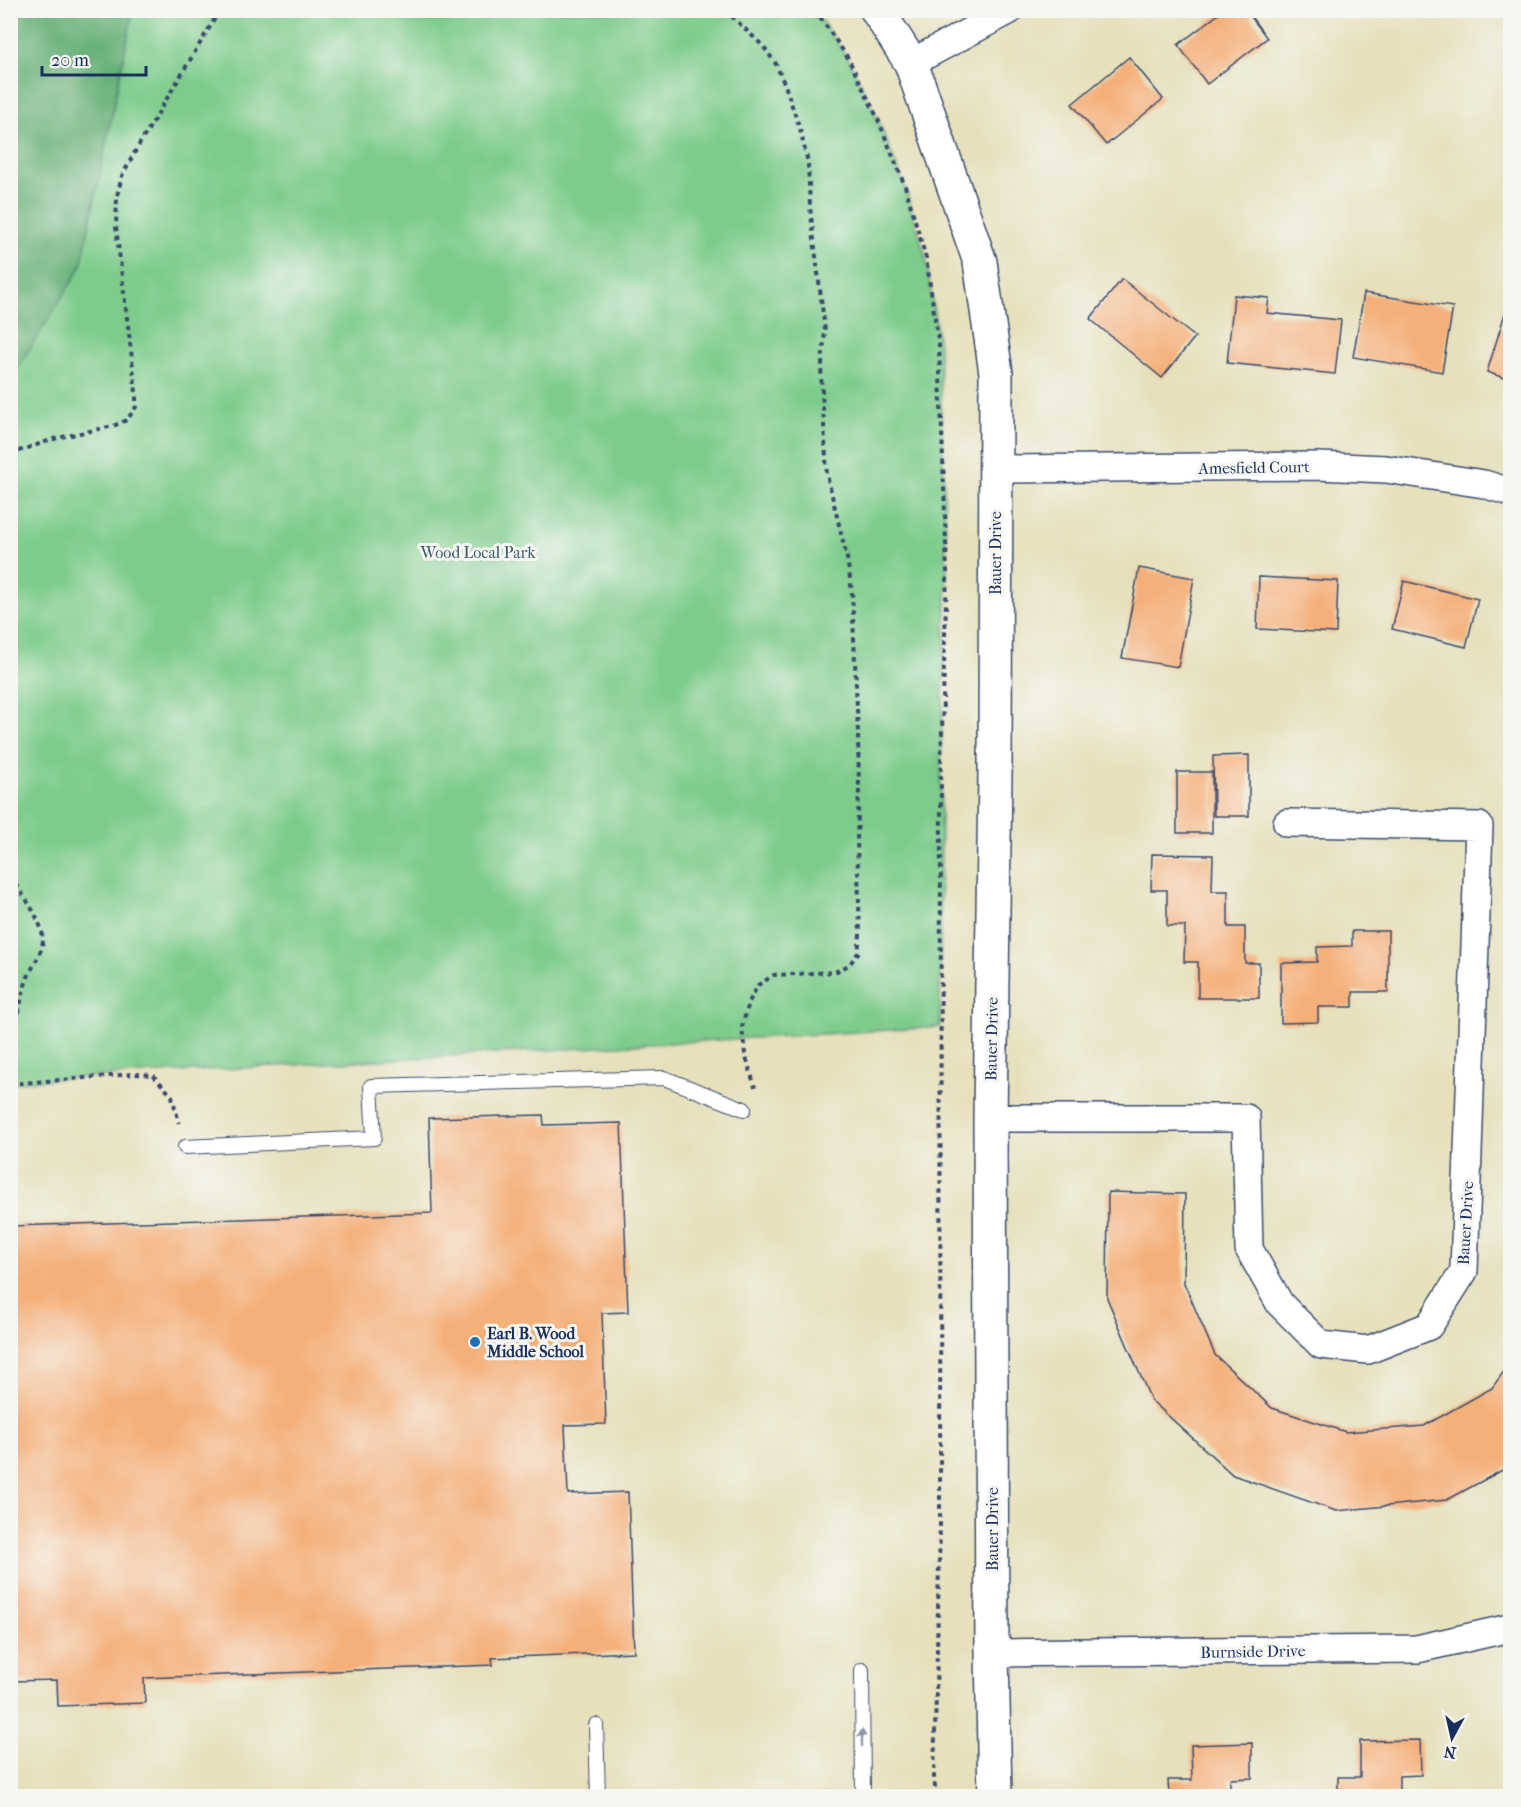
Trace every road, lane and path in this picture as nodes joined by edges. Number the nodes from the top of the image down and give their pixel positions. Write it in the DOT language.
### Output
graph roads {
  1 [pos="220,10"];
  2 [pos="725,10"];
  3 [pos="815,10"];
  4 [pos="877,10"];
  5 [pos="1010,10"];
  6 [pos="911,63"];
  7 [pos="10,454"];
  8 [pos="996,469"];
  9 [pos="1510,492"];
  10 [pos="1287,823"];
  11 [pos="10,878"];
  12 [pos="10,1064"];
  13 [pos="10,1084"];
  14 [pos="756,1088"];
  15 [pos="744,1109"];
  16 [pos="990,1118"];
  17 [pos="185,1147"];
  18 [pos="1510,1628"];
  19 [pos="992,1653"];
  20 [pos="862,1670"];
  21 [pos="596,1725"];
  22 [pos="598,1797"];
  23 [pos="862,1797"];
  24 [pos="936,1797"];
  25 [pos="994,1797"];
  1 -- 7 [label="path"];
  2 -- 14 [label="path"];
  3 -- 24 [label="path"];
  4 -- 6 [label="street, Bauer Drive"];
  5 -- 6 [label="street"];
  6 -- 8 [label="street, Bauer Drive"];
  8 -- 9 [label="street, Amesfield Court"];
  8 -- 16 [label="street, Bauer Drive"];
  10 -- 16 [label="street, Bauer Drive"];
  11 -- 12 [label="path"];
  13 -- 17 [label="path"];
  15 -- 17 [label="lane"];
  16 -- 19 [label="street, Bauer Drive"];
  18 -- 19 [label="street, Burnside Drive"];
  19 -- 25 [label="street, Bauer Drive"];
  23 -- 20 [label="lane, one-way"];
  21 -- 22 [label="lane"];
}
